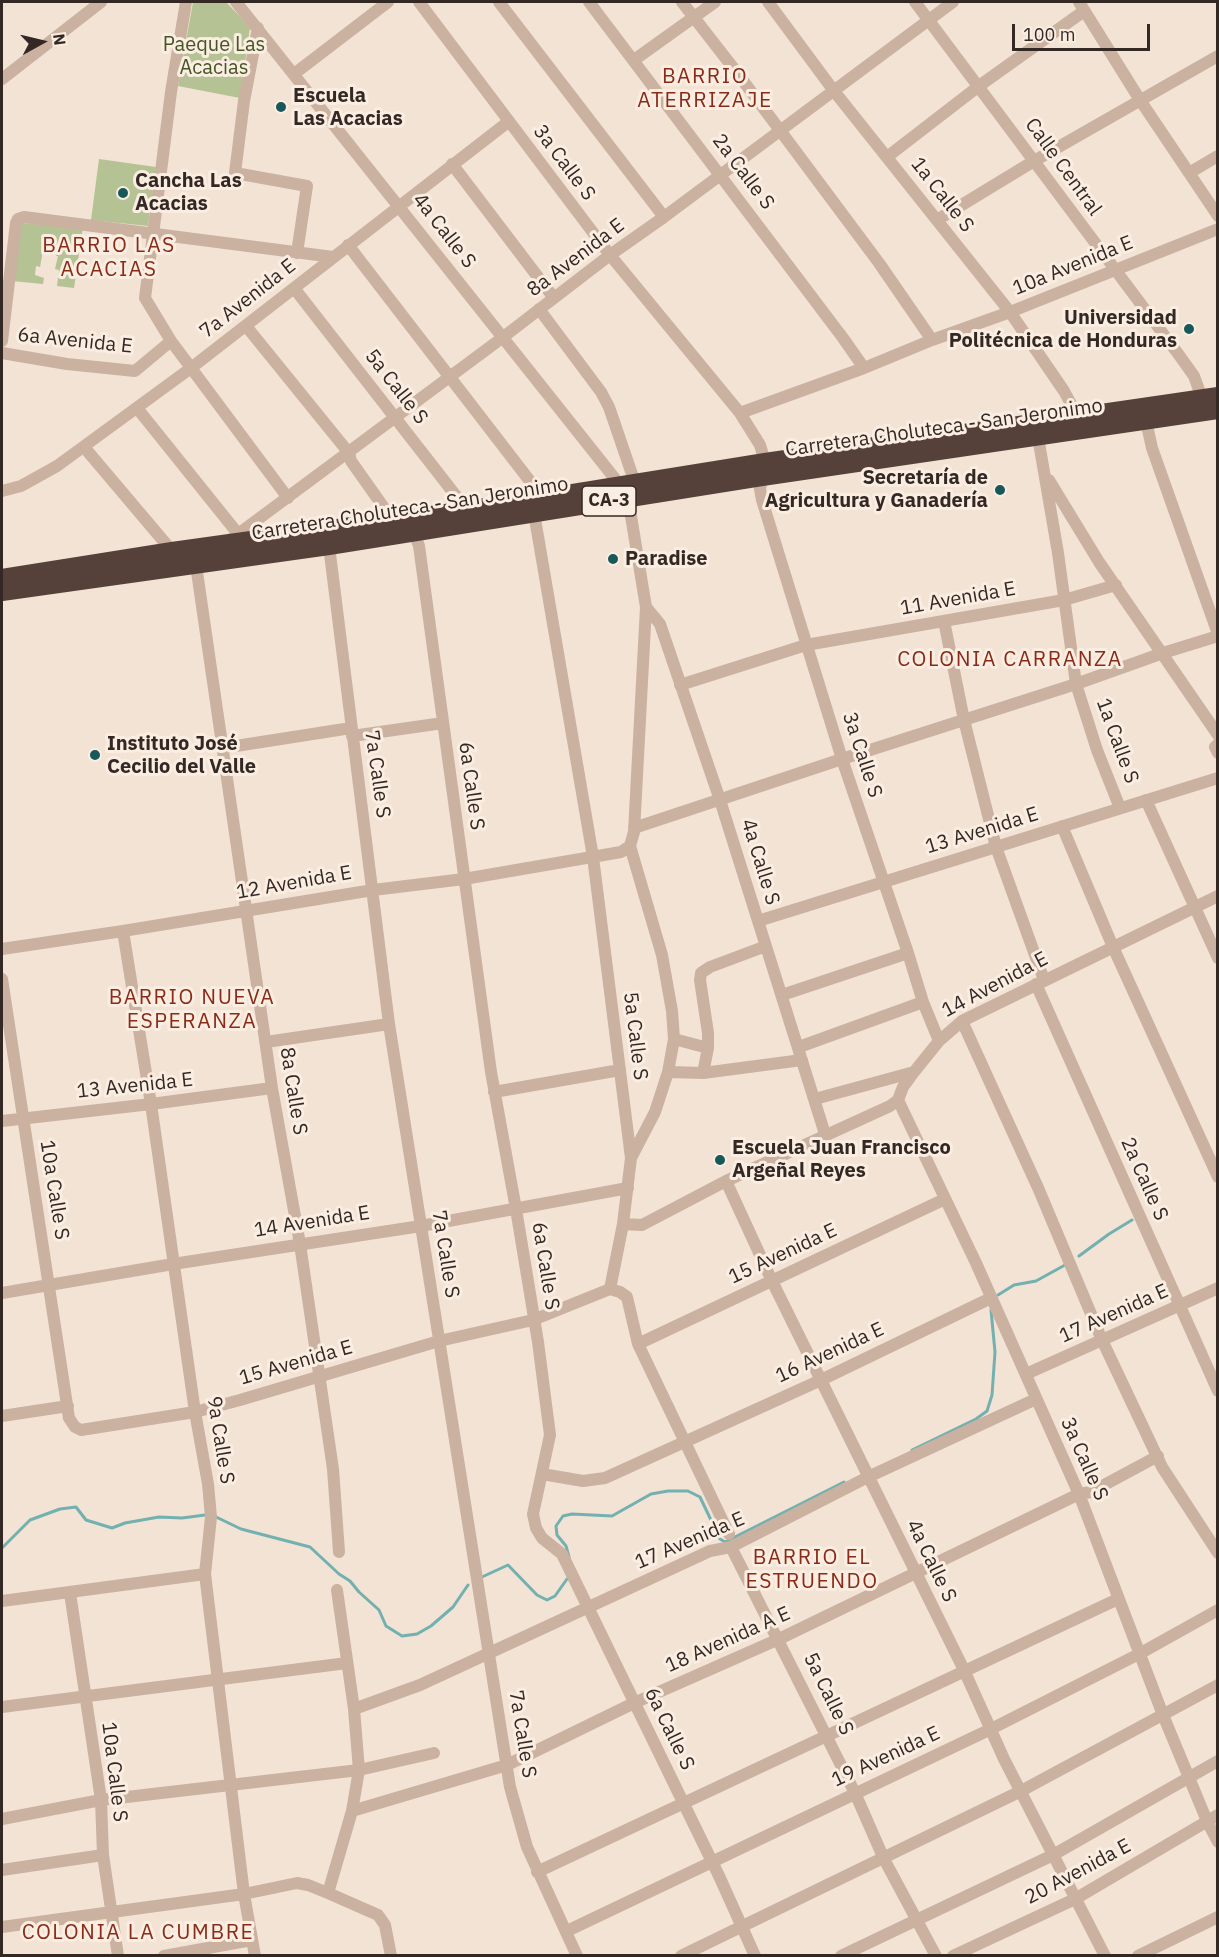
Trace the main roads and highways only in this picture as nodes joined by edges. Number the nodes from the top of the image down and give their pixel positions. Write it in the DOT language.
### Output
graph roads {
  1 [pos="1211,404"];
  2 [pos="764,470"];
  3 [pos="538,505"];
  4 [pos="404,529"];
  5 [pos="2,578"];
  6 [pos="2,592"];
  1 -- 2 [label="highway, Carretera Choluteca - San Jeronimo / CA-3"];
  1 -- 2 [label="highway, Carretera Choluteca - San Jeronimo / CA-3"];
  2 -- 3 [label="highway, Carretera Choluteca - San Jeronimo / CA-3"];
  3 -- 4 [label="highway, Carretera Choluteca - San Jeronimo / CA-3"];
  3 -- 4 [label="highway, Carretera Choluteca - San Jeronimo / CA-3"];
  4 -- 5 [label="highway, Carretera Choluteca - San Jeronimo / CA-3"];
  4 -- 6 [label="highway, Carretera Choluteca - San Jeronimo / CA-3"];
}
